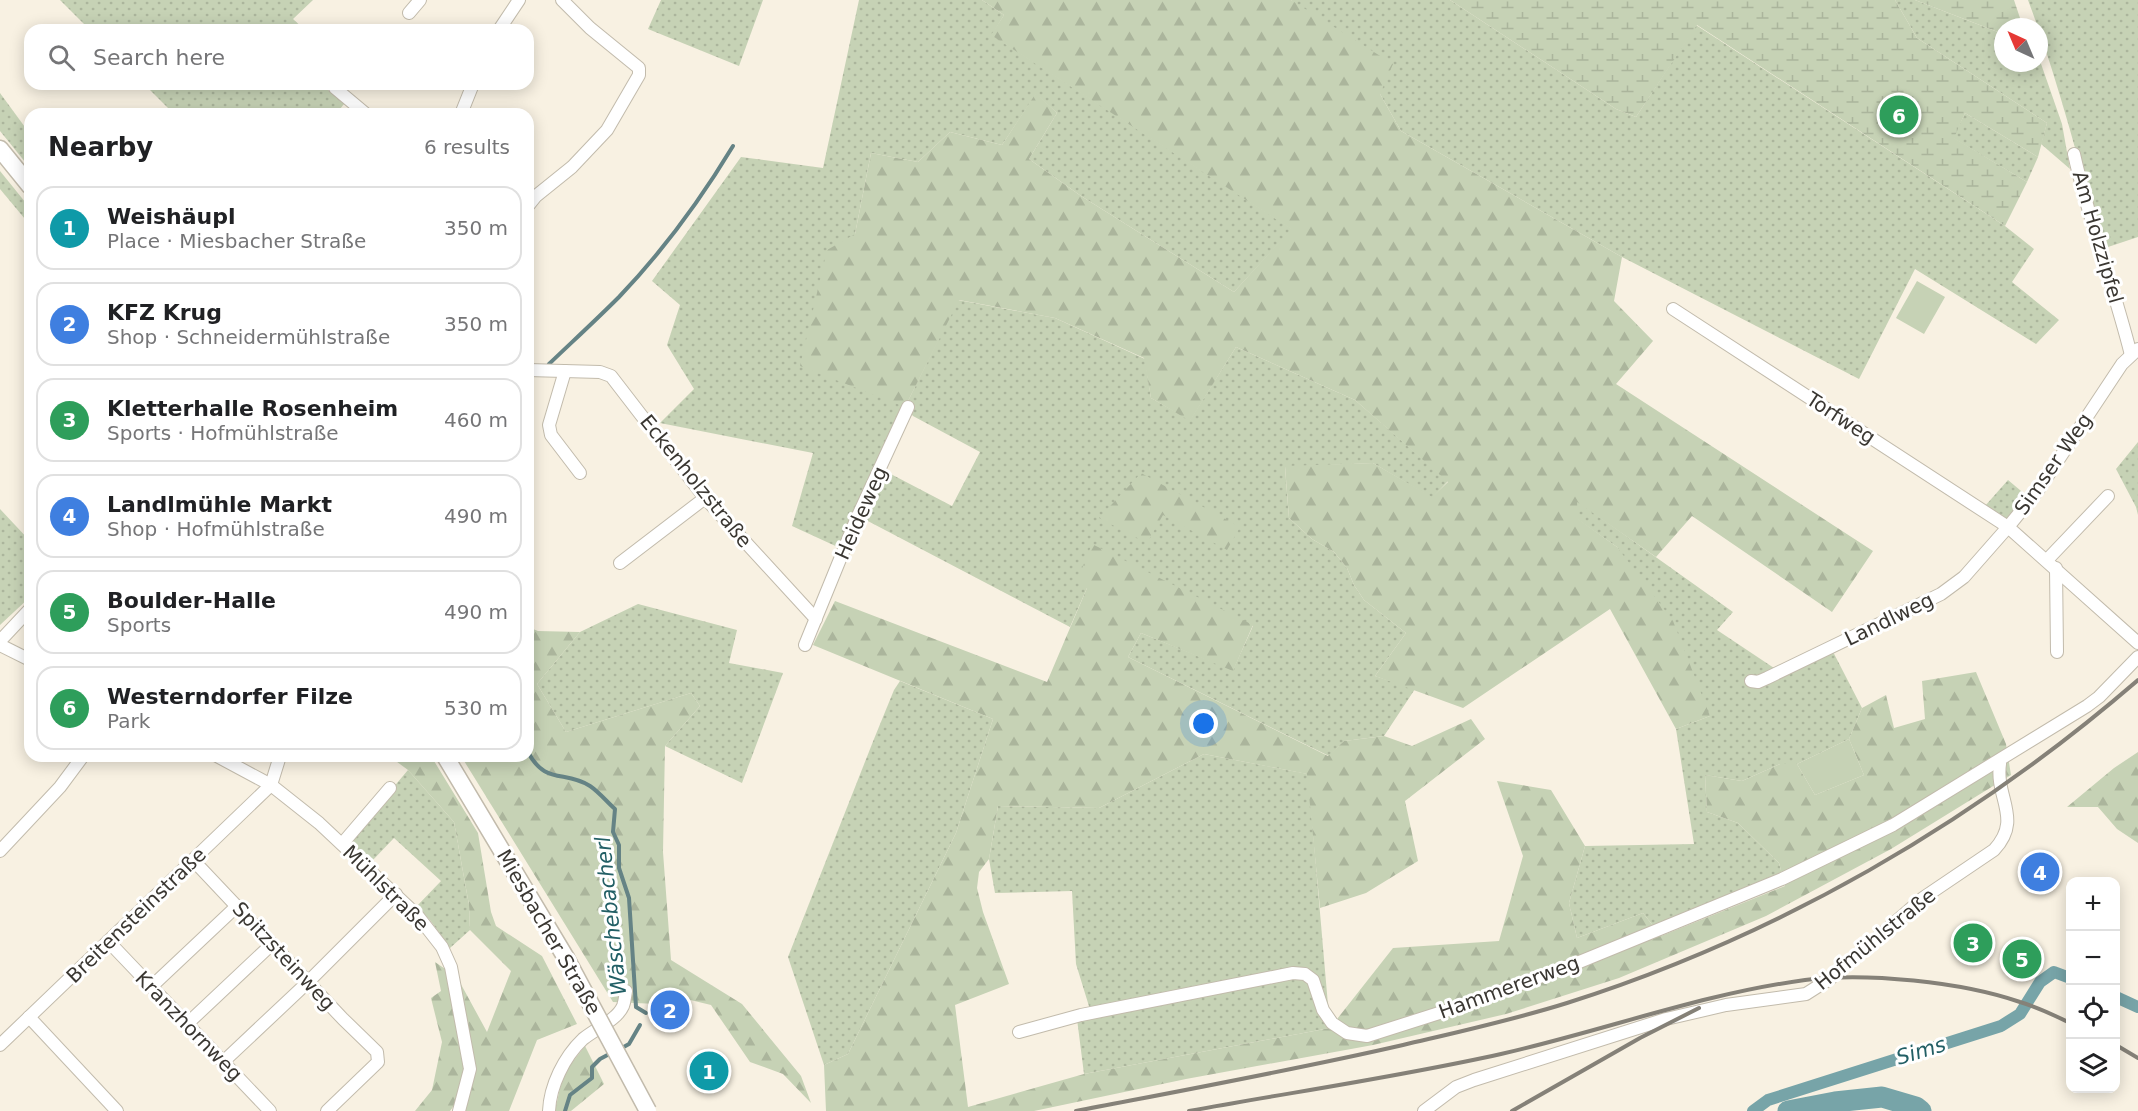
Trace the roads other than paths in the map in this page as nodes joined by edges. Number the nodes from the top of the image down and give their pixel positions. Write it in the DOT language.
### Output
graph roads {
  1 [pos="420,0"];
  2 [pos="562,0"];
  3 [pos="517,1"];
  4 [pos="409,13"];
  5 [pos="503,24"];
  6 [pos="337,90"];
  7 [pos="470,90"];
  8 [pos="359,108"];
  9 [pos="463,108"];
  10 [pos="0,149"];
  11 [pos="2074,154"];
  12 [pos="24,179"];
  13 [pos="534,198"];
  14 [pos="1673,309"];
  15 [pos="2134,352"];
  16 [pos="534,370"];
  17 [pos="565,371"];
  18 [pos="908,407"];
  19 [pos="580,473"];
  20 [pos="2108,496"];
  21 [pos="705,498"];
  22 [pos="2008,527"];
  23 [pos="620,563"];
  24 [pos="2051,564"];
  25 [pos="24,616"];
  26 [pos="816,619"];
  27 [pos="0,643"];
  28 [pos="2138,643"];
  29 [pos="805,645"];
  30 [pos="2057,652"];
  31 [pos="24,657"];
  32 [pos="2138,657"];
  33 [pos="1751,681"];
  34 [pos="79,762"];
  35 [pos="228,762"];
  36 [pos="278,762"];
  37 [pos="449,762"];
  38 [pos="1998,762"];
  39 [pos="271,785"];
  40 [pos="390,788"];
  41 [pos="342,844"];
  42 [pos="0,852"];
  43 [pos="193,860"];
  44 [pos="396,894"];
  45 [pos="237,906"];
  46 [pos="108,941"];
  47 [pos="272,944"];
  48 [pos="308,982"];
  49 [pos="151,987"];
  50 [pos="626,992"];
  51 [pos="29,1017"];
  52 [pos="187,1024"];
  53 [pos="1019,1032"];
  54 [pos="0,1045"];
  55 [pos="223,1062"];
  56 [pos="117,1111"];
  57 [pos="270,1111"];
  58 [pos="327,1111"];
  59 [pos="459,1111"];
  60 [pos="549,1111"];
  61 [pos="648,1111"];
  62 [pos="1424,1111"];
  1 -- 4 [label="street"];
  2 -- 13 [label="street"];
  3 -- 5 [label="street"];
  6 -- 8 [label="street"];
  7 -- 9 [label="street"];
  10 -- 12 [label="main road"];
  11 -- 15 [label="street, Am Holzzipfel"];
  14 -- 22 [label="street, Torfweg"];
  15 -- 22 [label="street, Simser Weg"];
  16 -- 17 [label="street, Eckenholzstraße"];
  17 -- 19 [label="street"];
  17 -- 21 [label="street, Eckenholzstraße"];
  18 -- 26 [label="street, Heideweg"];
  20 -- 24 [label="street"];
  21 -- 23 [label="street"];
  21 -- 26 [label="street, Eckenholzstraße"];
  22 -- 24 [label="street, Simser Weg"];
  22 -- 33 [label="street, Landlweg"];
  24 -- 28 [label="street, Simser Weg"];
  24 -- 30 [label="street"];
  25 -- 27 [label="street"];
  26 -- 29 [label="street, Heideweg"];
  27 -- 31 [label="street"];
  32 -- 38 [label="street"];
  34 -- 42 [label="street"];
  35 -- 39 [label="street, Mühlstraße"];
  36 -- 39 [label="street"];
  37 -- 61 [label="main road, Miesbacher Straße, bridge"];
  38 -- 53 [label="street, Hammererweg"];
  38 -- 62 [label="street, Hofmühlstraße"];
  39 -- 41 [label="street, Mühlstraße"];
  39 -- 43 [label="street, Breitensteinstraße"];
  40 -- 41 [label="street"];
  41 -- 44 [label="street, Mühlstraße"];
  43 -- 45 [label="street, Spitzsteinweg"];
  43 -- 46 [label="street, Breitensteinstraße"];
  44 -- 48 [label="street"];
  44 -- 59 [label="street, Mühlstraße"];
  45 -- 47 [label="street, Spitzsteinweg"];
  45 -- 49 [label="street"];
  46 -- 49 [label="street, Kranzhornweg"];
  46 -- 51 [label="street, Breitensteinstraße"];
  47 -- 48 [label="street, Spitzsteinweg"];
  47 -- 52 [label="street"];
  48 -- 55 [label="street"];
  48 -- 58 [label="street, Spitzsteinweg"];
  49 -- 52 [label="street, Kranzhornweg"];
  50 -- 60 [label="street"];
  51 -- 54 [label="street, Breitensteinstraße"];
  51 -- 56 [label="street"];
  52 -- 55 [label="street, Kranzhornweg"];
  55 -- 57 [label="street, Kranzhornweg"];
}
